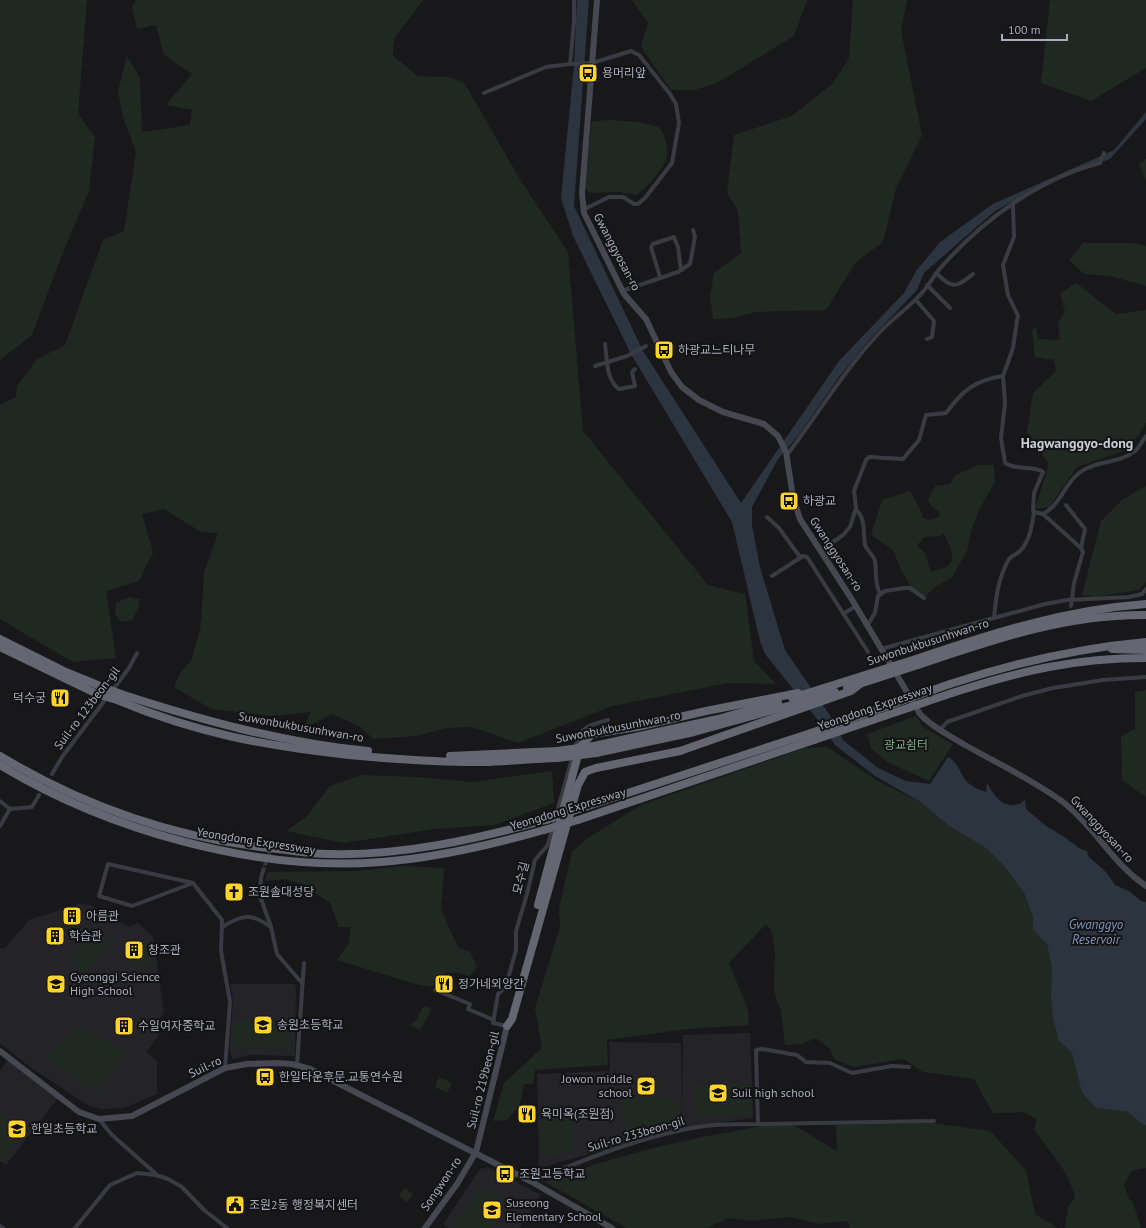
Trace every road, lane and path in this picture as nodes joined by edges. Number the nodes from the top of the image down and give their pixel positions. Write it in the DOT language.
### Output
graph roads {
  1 [pos="574,0"];
  2 [pos="597,0"];
  3 [pos="590,63"];
  4 [pos="571,64"];
  5 [pos="484,93"];
  6 [pos="1104,153"];
  7 [pos="1013,204"];
  8 [pos="583,210"];
  9 [pos="693,230"];
  10 [pos="681,270"];
  11 [pos="936,273"];
  12 [pos="973,274"];
  13 [pos="660,277"];
  14 [pos="927,285"];
  15 [pos="622,291"];
  16 [pos="916,300"];
  17 [pos="950,308"];
  18 [pos="927,339"];
  19 [pos="605,344"];
  20 [pos="644,347"];
  21 [pos="608,362"];
  22 [pos="595,366"];
  23 [pos="635,369"];
  24 [pos="1003,376"];
  25 [pos="1146,436"];
  26 [pos="787,454"];
  27 [pos="1066,505"];
  28 [pos="856,510"];
  29 [pos="1034,512"];
  30 [pos="1043,514"];
  31 [pos="767,517"];
  32 [pos="1082,548"];
  33 [pos="819,551"];
  34 [pos="800,557"];
  35 [pos="772,576"];
  36 [pos="1146,589"];
  37 [pos="880,594"];
  38 [pos="924,598"];
  39 [pos="1072,600"];
  40 [pos="1146,604"];
  41 [pos="856,606"];
  42 [pos="1071,606"];
  43 [pos="843,614"];
  44 [pos="1142,615"];
  45 [pos="994,618"];
  46 [pos="867,626"];
  47 [pos="0,639"];
  48 [pos="1146,642"];
  49 [pos="0,647"];
  50 [pos="881,649"];
  51 [pos="1146,650"];
  52 [pos="868,652"];
  53 [pos="137,653"];
  54 [pos="1046,656"];
  55 [pos="1145,658"];
  56 [pos="917,662"];
  57 [pos="1146,677"];
  58 [pos="98,690"];
  59 [pos="794,702"];
  60 [pos="608,720"];
  61 [pos="940,730"];
  62 [pos="813,736"];
  63 [pos="0,756"];
  64 [pos="0,765"];
  65 [pos="52,774"];
  66 [pos="39,795"];
  67 [pos="0,801"];
  68 [pos="10,809"];
  69 [pos="0,826"];
  70 [pos="263,871"];
  71 [pos="193,883"];
  72 [pos="1146,886"];
  73 [pos="222,927"];
  74 [pos="271,927"];
  75 [pos="304,963"];
  76 [pos="302,983"];
  77 [pos="435,990"];
  78 [pos="493,1020"];
  79 [pos="507,1026"];
  80 [pos="0,1051"];
  81 [pos="297,1065"];
  82 [pos="909,1067"];
  83 [pos="225,1068"];
  84 [pos="100,1119"];
  85 [pos="934,1121"];
  86 [pos="758,1124"];
  87 [pos="476,1152"];
  88 [pos="156,1174"];
  89 [pos="532,1182"];
  90 [pos="0,1226"];
  91 [pos="3,1228"];
  92 [pos="75,1228"];
  93 [pos="227,1228"];
  94 [pos="425,1228"];
  95 [pos="612,1228"];
  1 -- 4 [label="street"];
  2 -- 3 [label="street, Gwanggyosan-ro"];
  3 -- 4 [label="street"];
  3 -- 8 [label="street, Gwanggyosan-ro"];
  3 -- 8 [label="street"];
  4 -- 5 [label="street"];
  6 -- 7 [label="street"];
  7 -- 11 [label="street"];
  7 -- 24 [label="street"];
  8 -- 15 [label="street, Gwanggyosan-ro"];
  9 -- 10 [label="street"];
  10 -- 13 [label="street"];
  10 -- 13 [label="street"];
  11 -- 12 [label="street"];
  11 -- 14 [label="street"];
  13 -- 15 [label="street"];
  14 -- 16 [label="street"];
  14 -- 17 [label="street"];
  15 -- 26 [label="street, Gwanggyosan-ro"];
  16 -- 18 [label="street"];
  16 -- 26 [label="street"];
  19 -- 21 [label="street"];
  20 -- 21 [label="street"];
  21 -- 22 [label="street"];
  21 -- 23 [label="street"];
  24 -- 28 [label="street"];
  24 -- 29 [label="street"];
  25 -- 30 [label="street"];
  26 -- 33 [label="street, Gwanggyosan-ro"];
  27 -- 32 [label="street"];
  28 -- 33 [label="street"];
  28 -- 37 [label="street"];
  29 -- 30 [label="street"];
  29 -- 45 [label="street"];
  30 -- 32 [label="street"];
  31 -- 34 [label="street"];
  32 -- 39 [label="street"];
  33 -- 41 [label="street, Gwanggyosan-ro"];
  34 -- 35 [label="street"];
  34 -- 43 [label="street"];
  36 -- 39 [label="street"];
  37 -- 38 [label="street"];
  37 -- 46 [label="street"];
  39 -- 42 [label="street"];
  39 -- 45 [label="street"];
  40 -- 56 [label="highway, Suwonbukbusunhwan-ro"];
  41 -- 43 [label="street"];
  41 -- 46 [label="street, Gwanggyosan-ro"];
  43 -- 52 [label="street"];
  44 -- 56 [label="highway, Suwonbukbusunhwan-ro"];
  45 -- 50 [label="street"];
  46 -- 50 [label="street, Gwanggyosan-ro"];
  47 -- 58 [label="highway, Suwonbukbusunhwan-ro"];
  48 -- 54 [label="highway, Yeongdong Expressway"];
  49 -- 58 [label="highway, Suwonbukbusunhwan-ro"];
  50 -- 61 [label="street, Gwanggyosan-ro"];
  51 -- 54 [label="highway, Yeongdong Expressway"];
  53 -- 65 [label="street, Suil-ro 123beon-gil"];
  54 -- 62 [label="highway, Yeongdong Expressway, bridge"];
  55 -- 62 [label="highway, Yeongdong Expressway, bridge"];
  56 -- 59 [label="highway, Suwonbukbusunhwan-ro, bridge"];
  56 -- 59 [label="highway, Suwonbukbusunhwan-ro, bridge"];
  57 -- 61 [label="street"];
  58 -- 59 [label="highway, Suwonbukbusunhwan-ro, bridge"];
  59 -- 79 [label="highway"];
  59 -- 79 [label="highway"];
  60 -- 78 [label="street, 모수길"];
  61 -- 72 [label="street, Gwanggyosan-ro"];
  62 -- 63 [label="highway, Yeongdong Expressway, bridge"];
  62 -- 64 [label="highway, Yeongdong Expressway, bridge"];
  66 -- 68 [label="street"];
  67 -- 68 [label="street"];
  68 -- 69 [label="street"];
  70 -- 74 [label="street"];
  71 -- 71 [label="street"];
  71 -- 73 [label="street"];
  73 -- 74 [label="street"];
  73 -- 83 [label="street"];
  74 -- 76 [label="street"];
  75 -- 76 [label="street"];
  76 -- 81 [label="street"];
  77 -- 78 [label="street, Suil-ro 219beon-gil"];
  78 -- 79 [label="street, Suil-ro 219beon-gil"];
  79 -- 87 [label="street, Suil-ro 219beon-gil"];
  80 -- 84 [label="street, Suil-ro"];
  81 -- 83 [label="street, Suil-ro"];
  81 -- 87 [label="street, Suil-ro"];
  82 -- 86 [label="street"];
  83 -- 84 [label="street, Suil-ro"];
  84 -- 88 [label="street"];
  85 -- 86 [label="street, Suil-ro 233beon-gil"];
  86 -- 89 [label="street, Suil-ro 233beon-gil"];
  87 -- 89 [label="street, Suil-ro"];
  87 -- 94 [label="street, Songwon-ro"];
  88 -- 92 [label="street"];
  88 -- 93 [label="street"];
  89 -- 95 [label="street, Suil-ro"];
  90 -- 91 [label="street"];
}
